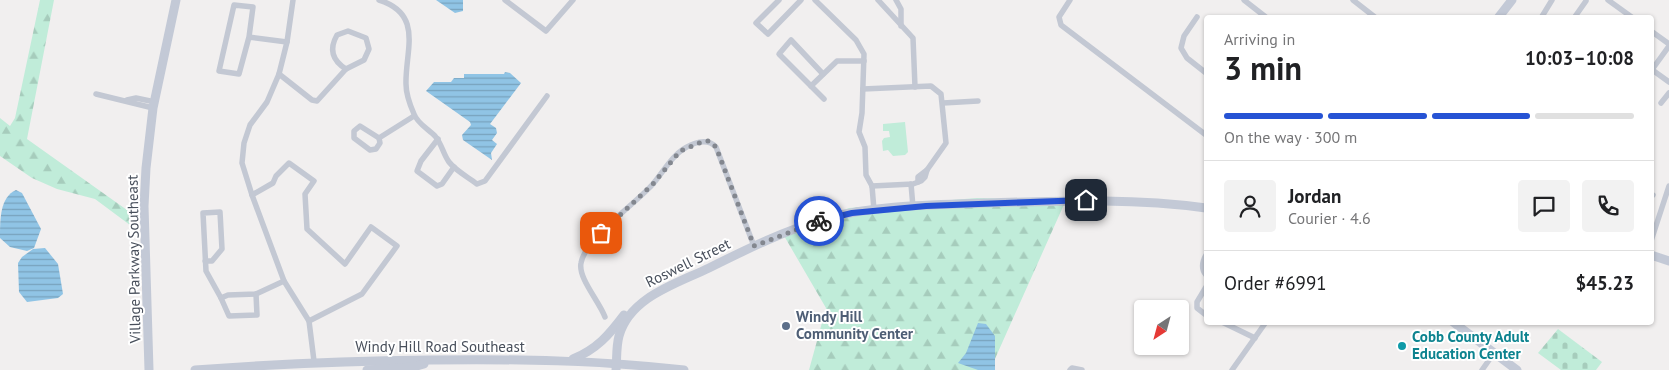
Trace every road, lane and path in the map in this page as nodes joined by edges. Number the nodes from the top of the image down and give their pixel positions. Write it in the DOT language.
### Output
graph roads {
  1 [pos="176,0"];
  2 [pos="293,0"];
  3 [pos="379,0"];
  4 [pos="505,0"];
  5 [pos="573,0"];
  6 [pos="779,0"];
  7 [pos="815,0"];
  8 [pos="878,0"];
  9 [pos="896,0"];
  10 [pos="1070,0"];
  11 [pos="1244,0"];
  12 [pos="1353,0"];
  13 [pos="1512,0"];
  14 [pos="1552,0"];
  15 [pos="1608,0"];
  16 [pos="798,1"];
  17 [pos="1586,1"];
  18 [pos="1263,15"];
  19 [pos="1372,15"];
  20 [pos="1500,15"];
  21 [pos="1543,15"];
  22 [pos="1578,15"];
  23 [pos="1629,15"];
  24 [pos="1197,17"];
  25 [pos="901,26"];
  26 [pos="1654,33"];
  27 [pos="249,37"];
  28 [pos="287,42"];
  29 [pos="1669,45"];
  30 [pos="864,61"];
  31 [pos="1654,67"];
  32 [pos="346,69"];
  33 [pos="1204,71"];
  34 [pos="1654,71"];
  35 [pos="279,74"];
  36 [pos="823,74"];
  37 [pos="1669,82"];
  38 [pos="811,86"];
  39 [pos="915,87"];
  40 [pos="863,89"];
  41 [pos="1669,93"];
  42 [pos="96,94"];
  43 [pos="547,96"];
  44 [pos="824,98"];
  45 [pos="978,101"];
  46 [pos="943,103"];
  47 [pos="1661,104"];
  48 [pos="154,105"];
  49 [pos="414,116"];
  50 [pos="1204,133"];
  51 [pos="380,138"];
  52 [pos="438,139"];
  53 [pos="454,167"];
  54 [pos="911,184"];
  55 [pos="872,186"];
  56 [pos="1669,186"];
  57 [pos="252,195"];
  58 [pos="913,207"];
  59 [pos="1204,208"];
  60 [pos="874,211"];
  61 [pos="1654,232"];
  62 [pos="754,246"];
  63 [pos="1654,256"];
  64 [pos="1204,259"];
  65 [pos="205,261"];
  66 [pos="1669,261"];
  67 [pos="1204,272"];
  68 [pos="284,280"];
  69 [pos="1204,290"];
  70 [pos="256,294"];
  71 [pos="221,298"];
  72 [pos="644,300"];
  73 [pos="1204,313"];
  74 [pos="605,318"];
  75 [pos="309,321"];
  76 [pos="1228,325"];
  77 [pos="1264,325"];
  78 [pos="1457,325"];
  79 [pos="1255,338"];
  80 [pos="1494,352"];
  81 [pos="436,360"];
  82 [pos="571,360"];
  83 [pos="314,361"];
  84 [pos="616,366"];
  85 [pos="149,370"];
  86 [pos="195,370"];
  87 [pos="367,370"];
  88 [pos="684,370"];
  89 [pos="1070,370"];
  90 [pos="1082,370"];
  91 [pos="1232,370"];
  92 [pos="1482,370"];
  93 [pos="1517,370"];
  1 -- 48 [label="street, Village Parkway Southeast"];
  2 -- 28 [label="street"];
  3 -- 49 [label="street"];
  4 -- 5 [label="street"];
  6 -- 16 [label="street"];
  7 -- 30 [label="street"];
  8 -- 25 [label="street"];
  9 -- 25 [label="street"];
  10 -- 50 [label="street"];
  11 -- 18 [label="street"];
  12 -- 19 [label="street"];
  13 -- 20 [label="street"];
  14 -- 21 [label="street"];
  15 -- 23 [label="street"];
  17 -- 22 [label="street"];
  24 -- 33 [label="street"];
  25 -- 39 [label="street"];
  26 -- 29 [label="street"];
  27 -- 27 [label="street"];
  27 -- 28 [label="street"];
  28 -- 35 [label="street"];
  29 -- 31 [label="street"];
  30 -- 36 [label="street"];
  30 -- 40 [label="street"];
  32 -- 32 [label="street"];
  32 -- 35 [label="street"];
  34 -- 37 [label="street"];
  35 -- 57 [label="street"];
  36 -- 38 [label="street"];
  36 -- 38 [label="street"];
  38 -- 44 [label="street"];
  39 -- 40 [label="street"];
  39 -- 46 [label="street"];
  40 -- 55 [label="street"];
  41 -- 47 [label="street"];
  42 -- 48 [label="street"];
  43 -- 53 [label="street"];
  45 -- 46 [label="street"];
  46 -- 54 [label="street"];
  48 -- 85 [label="street, Village Parkway Southeast"];
  49 -- 51 [label="street"];
  49 -- 52 [label="street"];
  51 -- 51 [label="street"];
  52 -- 53 [label="street"];
  52 -- 53 [label="street"];
  54 -- 55 [label="street"];
  54 -- 58 [label="street"];
  55 -- 60 [label="street"];
  56 -- 61 [label="street"];
  57 -- 68 [label="street"];
  57 -- 75 [label="street"];
  58 -- 59 [label="street, Roswell Street"];
  58 -- 60 [label="street, Roswell Street"];
  60 -- 62 [label="street, Roswell Street"];
  62 -- 72 [label="street, Roswell Street"];
  62 -- 74 [label="street"];
  63 -- 66 [label="street"];
  64 -- 67 [label="street"];
  65 -- 65 [label="street"];
  65 -- 71 [label="street"];
  68 -- 70 [label="street"];
  68 -- 75 [label="street"];
  69 -- 73 [label="street"];
  70 -- 71 [label="street"];
  70 -- 71 [label="street"];
  72 -- 82 [label="street"];
  72 -- 84 [label="street, Roswell Street"];
  75 -- 83 [label="street"];
  76 -- 79 [label="street"];
  77 -- 79 [label="street"];
  78 -- 80 [label="street"];
  79 -- 91 [label="street"];
  80 -- 92 [label="street"];
  80 -- 93 [label="street"];
  81 -- 82 [label="street, Windy Hill Road Southeast"];
  81 -- 83 [label="street, Windy Hill Road Southeast"];
  81 -- 87 [label="street"];
  82 -- 84 [label="street, Windy Hill Road Southeast"];
  83 -- 86 [label="street, Windy Hill Road Southeast"];
  84 -- 88 [label="street, Windy Hill Road Southeast"];
  89 -- 90 [label="street"];
}
